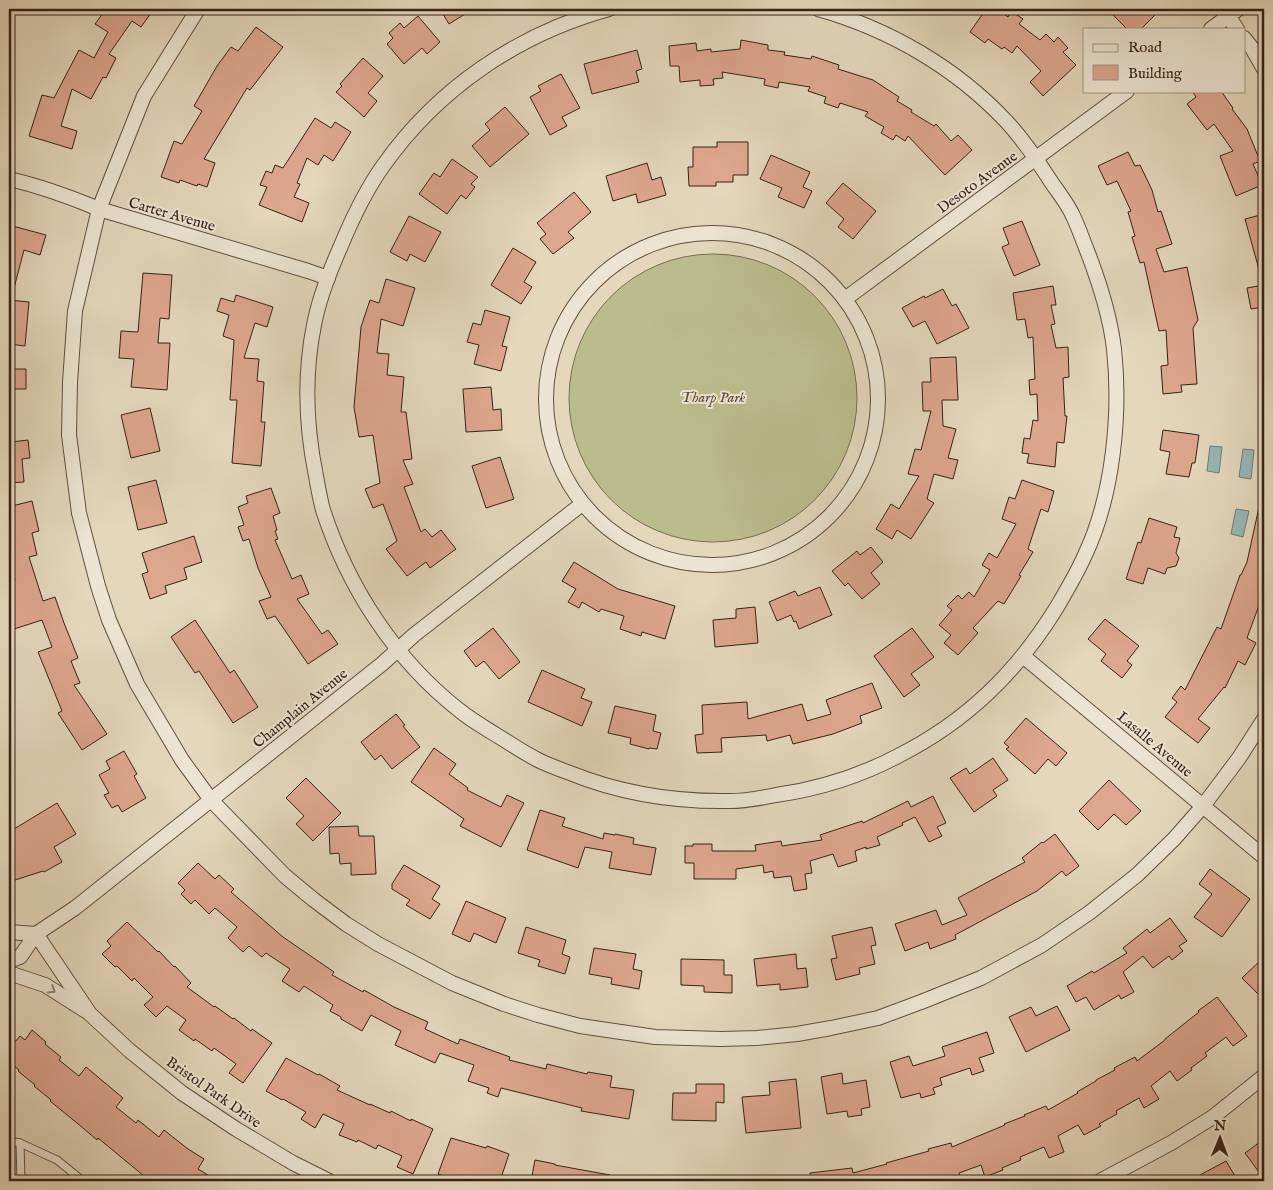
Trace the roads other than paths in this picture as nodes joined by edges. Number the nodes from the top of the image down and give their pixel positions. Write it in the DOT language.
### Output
graph roads {
  1 [pos="198,9"];
  2 [pos="609,9"];
  3 [pos="818,9"];
  4 [pos="1230,11"];
  5 [pos="1212,28"];
  6 [pos="1237,28"];
  7 [pos="1246,40"];
  8 [pos="1264,69"];
  9 [pos="1126,92"];
  10 [pos="1036,158"];
  11 [pos="9,179"];
  12 [pos="99,209"];
  13 [pos="328,278"];
  14 [pos="846,299"];
  15 [pos="582,504"];
  16 [pos="398,650"];
  17 [pos="1023,656"];
  18 [pos="1264,719"];
  19 [pos="211,800"];
  20 [pos="1203,806"];
  21 [pos="1264,858"];
  22 [pos="9,932"];
  23 [pos="36,934"];
  24 [pos="9,961"];
  25 [pos="9,973"];
  26 [pos="90,1014"];
  27 [pos="1264,1076"];
  28 [pos="9,1141"];
  29 [pos="20,1143"];
  30 [pos="21,1181"];
  31 [pos="83,1181"];
  32 [pos="329,1181"];
  33 [pos="1100,1181"];
  1 -- 12 [label="street"];
  2 -- 13 [label="street"];
  3 -- 10 [label="street"];
  4 -- 5 [label="street"];
  4 -- 6 [label="street"];
  7 -- 8 [label="street"];
  9 -- 10 [label="street, Desoto Avenue"];
  10 -- 14 [label="street, Desoto Avenue"];
  10 -- 17 [label="street"];
  11 -- 12 [label="street, Carter Avenue"];
  12 -- 13 [label="street, Carter Avenue"];
  12 -- 19 [label="street"];
  13 -- 16 [label="street"];
  14 -- 15 [label="street"];
  14 -- 15 [label="street"];
  15 -- 16 [label="street, Champlain Avenue"];
  16 -- 17 [label="street"];
  16 -- 19 [label="street, Champlain Avenue"];
  17 -- 20 [label="street, Lasalle Avenue"];
  18 -- 20 [label="street"];
  19 -- 20 [label="street"];
  19 -- 23 [label="street, Champlain Avenue"];
  20 -- 21 [label="street, Lasalle Avenue"];
  22 -- 23 [label="street"];
  23 -- 24 [label="street, Champlain Avenue"];
  23 -- 26 [label="street, Bristol Park Drive"];
  25 -- 26 [label="street, Bristol Park Drive, one-way"];
  26 -- 32 [label="street, Bristol Park Drive"];
  27 -- 33 [label="street"];
  28 -- 29 [label="lane"];
  29 -- 30 [label="lane"];
  29 -- 31 [label="lane"];
}
